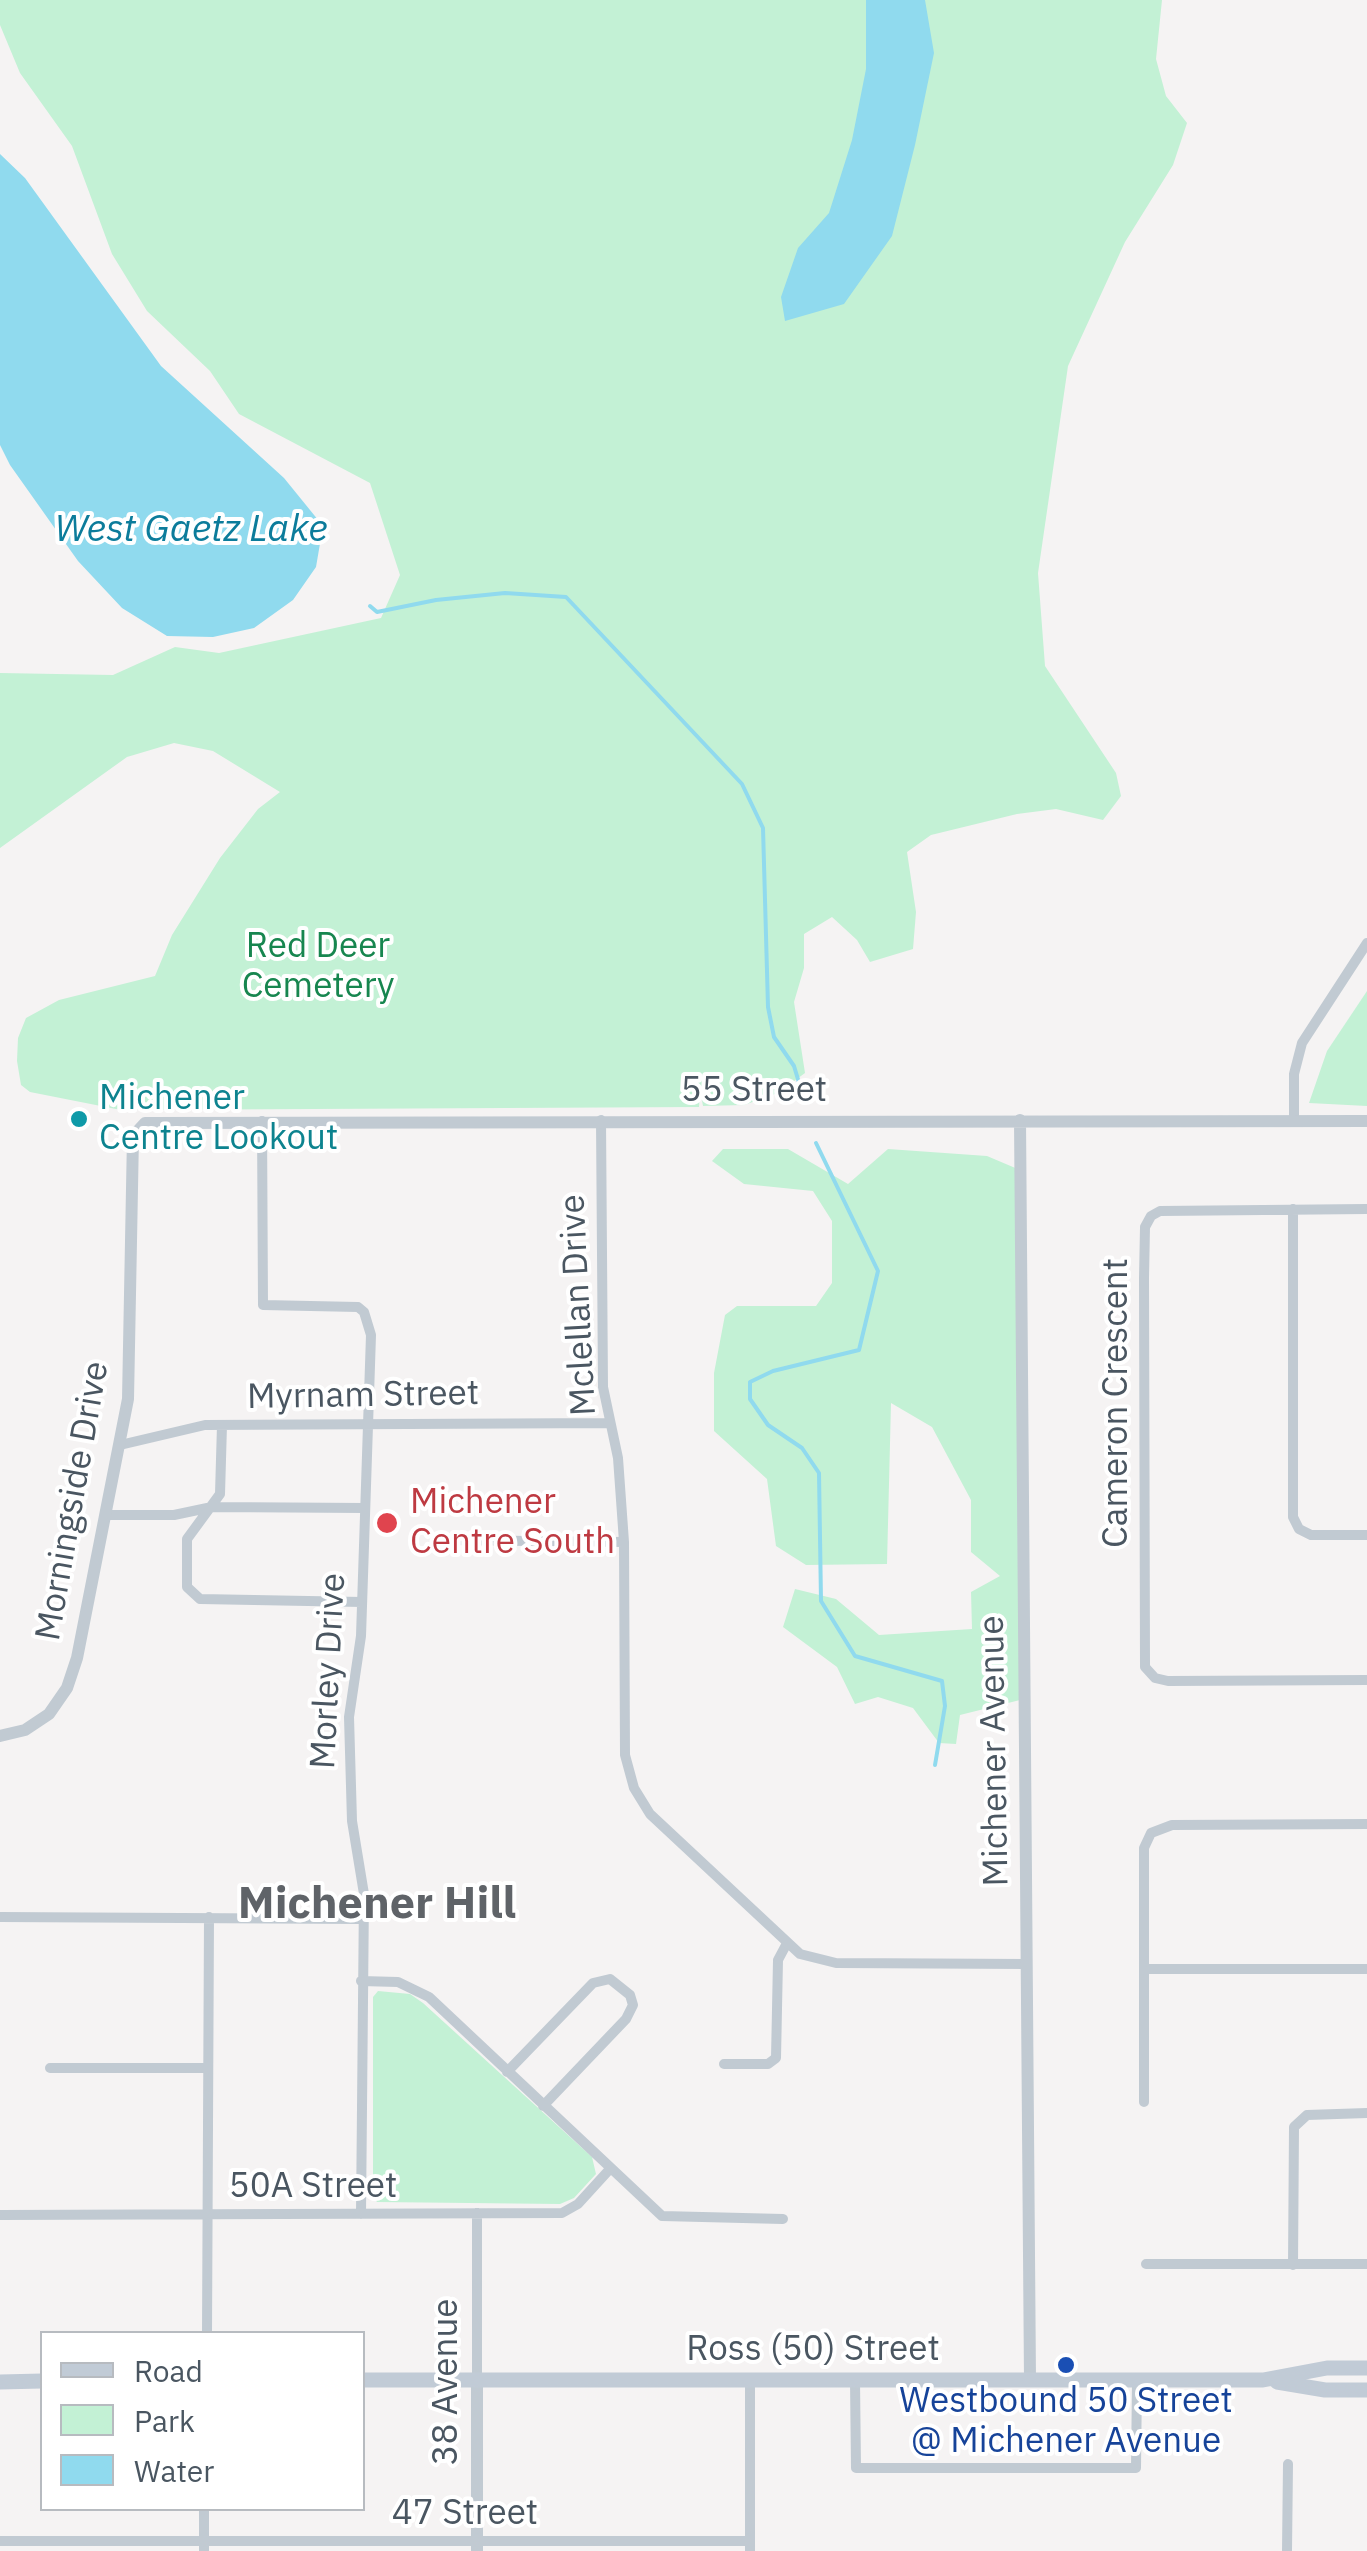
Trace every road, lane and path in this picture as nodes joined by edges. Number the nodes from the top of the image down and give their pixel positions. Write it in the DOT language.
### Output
graph roads {
  1 [pos="1367,943"];
  2 [pos="600,1120"];
  3 [pos="1020,1120"];
  4 [pos="262,1121"];
  5 [pos="1294,1121"];
  6 [pos="1367,1121"];
  7 [pos="141,1124"];
  8 [pos="1293,1209"];
  9 [pos="1367,1209"];
  10 [pos="610,1423"];
  11 [pos="222,1425"];
  12 [pos="368,1425"];
  13 [pos="120,1445"];
  14 [pos="212,1507"];
  15 [pos="364,1508"];
  16 [pos="106,1515"];
  17 [pos="1367,1535"];
  18 [pos="439,1540"];
  19 [pos="624,1542"];
  20 [pos="362,1602"];
  21 [pos="1367,1680"];
  22 [pos="0,1736"];
  23 [pos="1367,1824"];
  24 [pos="0,1917"];
  25 [pos="208,1918"];
  26 [pos="362,1919"];
  27 [pos="786,1945"];
  28 [pos="1026,1964"];
  29 [pos="1367,1968"];
  30 [pos="1145,1969"];
  31 [pos="362,1981"];
  32 [pos="724,2064"];
  33 [pos="50,2068"];
  34 [pos="208,2068"];
  35 [pos="507,2072"];
  36 [pos="1144,2102"];
  37 [pos="542,2106"];
  38 [pos="1367,2114"];
  39 [pos="609,2170"];
  40 [pos="361,2214"];
  41 [pos="477,2214"];
  42 [pos="0,2215"];
  43 [pos="207,2215"];
  44 [pos="783,2220"];
  45 [pos="1146,2264"];
  46 [pos="1293,2264"];
  47 [pos="1367,2264"];
  48 [pos="207,2331"];
  49 [pos="1367,2368"];
  50 [pos="365,2380"];
  51 [pos="477,2380"];
  52 [pos="750,2380"];
  53 [pos="855,2380"];
  54 [pos="1030,2380"];
  55 [pos="1137,2380"];
  56 [pos="1263,2380"];
  57 [pos="40,2381"];
  58 [pos="0,2382"];
  59 [pos="1367,2390"];
  60 [pos="1288,2464"];
  61 [pos="204,2511"];
  62 [pos="0,2541"];
  63 [pos="204,2546"];
  64 [pos="477,2546"];
  65 [pos="750,2546"];
  66 [pos="1287,2551"];
  1 -- 5 [label="street"];
  2 -- 3 [label="street, 55 Street"];
  2 -- 4 [label="street, 55 Street"];
  2 -- 10 [label="street, Mclellan Drive"];
  3 -- 5 [label="street, 55 Street"];
  3 -- 28 [label="street, Michener Avenue"];
  4 -- 7 [label="street, 55 Street"];
  4 -- 12 [label="street, Morley Drive"];
  5 -- 6 [label="street, 55 Street"];
  7 -- 13 [label="street, Morningside Drive"];
  8 -- 9 [label="street, Cameron Crescent"];
  8 -- 17 [label="street"];
  8 -- 21 [label="street, Cameron Crescent"];
  10 -- 12 [label="street, Myrnam Street"];
  10 -- 19 [label="street, Mclellan Drive"];
  11 -- 12 [label="street, Myrnam Street"];
  11 -- 13 [label="street, Myrnam Street"];
  11 -- 14 [label="street"];
  12 -- 15 [label="street, Morley Drive"];
  13 -- 16 [label="street, Morningside Drive"];
  14 -- 15 [label="street"];
  14 -- 16 [label="street"];
  14 -- 20 [label="street"];
  15 -- 20 [label="street, Morley Drive"];
  16 -- 22 [label="street, Morningside Drive"];
  18 -- 19 [label="street"];
  19 -- 27 [label="street, Mclellan Drive"];
  20 -- 26 [label="street, Morley Drive"];
  23 -- 30 [label="street"];
  24 -- 25 [label="street"];
  25 -- 26 [label="street"];
  25 -- 34 [label="street"];
  26 -- 31 [label="street, Morley Drive"];
  27 -- 28 [label="street"];
  27 -- 32 [label="street"];
  28 -- 54 [label="street, Michener Avenue"];
  29 -- 30 [label="street"];
  30 -- 36 [label="street"];
  31 -- 35 [label="street"];
  31 -- 40 [label="street, Morley Drive"];
  33 -- 34 [label="street"];
  34 -- 43 [label="street"];
  35 -- 37 [label="street"];
  35 -- 37 [label="street"];
  37 -- 39 [label="street"];
  38 -- 46 [label="street"];
  39 -- 41 [label="street, 50A Street"];
  39 -- 44 [label="street"];
  40 -- 41 [label="street, 50A Street"];
  40 -- 43 [label="street, 50A Street"];
  41 -- 51 [label="street, 38 Avenue"];
  42 -- 43 [label="street, 50A Street"];
  43 -- 48 [label="street"];
  45 -- 46 [label="street"];
  46 -- 47 [label="street"];
  49 -- 56 [label="main road, Ross (50) Street"];
  50 -- 51 [label="main road, Ross (50) Street"];
  51 -- 52 [label="main road, Ross (50) Street"];
  51 -- 64 [label="street, 38 Avenue"];
  52 -- 53 [label="main road, Ross (50) Street"];
  52 -- 65 [label="street"];
  53 -- 54 [label="main road, Ross (50) Street"];
  53 -- 55 [label="street"];
  54 -- 55 [label="main road, Ross (50) Street"];
  55 -- 56 [label="main road, Ross (50) Street"];
  56 -- 59 [label="main road, Ross (50) Street"];
  57 -- 58 [label="main road"];
  60 -- 66 [label="street"];
  61 -- 63 [label="street"];
  62 -- 63 [label="street, 47 Street"];
  63 -- 64 [label="street, 47 Street"];
  64 -- 65 [label="street, 47 Street"];
}
